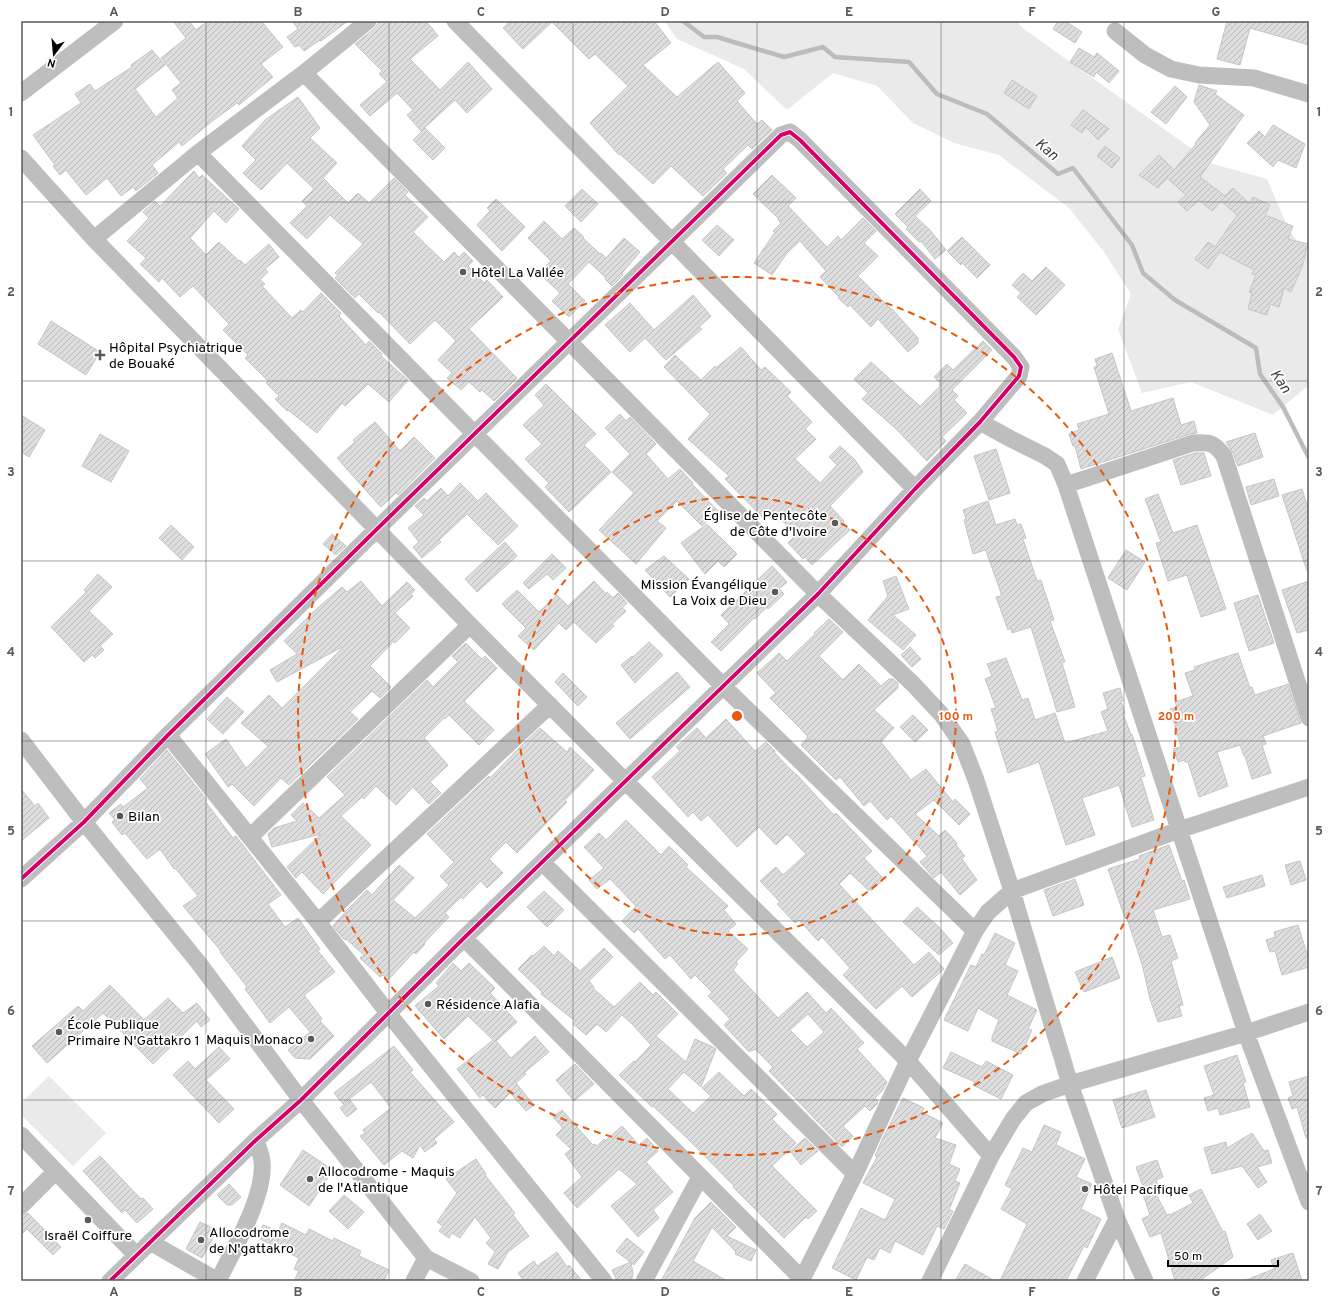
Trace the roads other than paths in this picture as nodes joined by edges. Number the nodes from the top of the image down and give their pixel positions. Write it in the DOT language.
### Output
graph roads {
  1 [pos="115,21"];
  2 [pos="368,21"];
  3 [pos="454,21"];
  4 [pos="1115,31"];
  5 [pos="304,73"];
  6 [pos="21,93"];
  7 [pos="1309,94"];
  8 [pos="198,153"];
  9 [pos="21,158"];
  10 [pos="94,239"];
  11 [pos="673,242"];
  12 [pos="570,342"];
  13 [pos="980,422"];
  14 [pos="475,434"];
  15 [pos="1066,485"];
  16 [pos="915,489"];
  17 [pos="377,529"];
  18 [pos="818,594"];
  19 [pos="470,625"];
  20 [pos="723,686"];
  21 [pos="550,705"];
  22 [pos="1309,718"];
  23 [pos="168,735"];
  24 [pos="21,740"];
  25 [pos="625,781"];
  26 [pos="1309,787"];
  27 [pos="84,822"];
  28 [pos="1179,830"];
  29 [pos="250,837"];
  30 [pos="542,862"];
  31 [pos="21,879"];
  32 [pos="1012,891"];
  33 [pos="318,922"];
  34 [pos="975,931"];
  35 [pos="464,938"];
  36 [pos="1309,1012"];
  37 [pos="388,1013"];
  38 [pos="1246,1032"];
  39 [pos="908,1061"];
  40 [pos="1070,1084"];
  41 [pos="301,1100"];
  42 [pos="21,1134"];
  43 [pos="256,1140"];
  44 [pos="991,1156"];
  45 [pos="56,1171"];
  46 [pos="855,1174"];
  47 [pos="700,1177"];
  48 [pos="1309,1202"];
  49 [pos="21,1206"];
  50 [pos="1117,1219"];
  51 [pos="150,1242"];
  52 [pos="136,1255"];
  53 [pos="426,1258"];
  54 [pos="802,1280"];
  55 [pos="110,1281"];
  56 [pos="218,1281"];
  57 [pos="414,1281"];
  58 [pos="471,1281"];
  59 [pos="604,1281"];
  60 [pos="644,1281"];
  61 [pos="930,1281"];
  62 [pos="1085,1281"];
  63 [pos="1145,1281"];
  1 -- 6 [label="street"];
  2 -- 5 [label="street"];
  3 -- 11 [label="street"];
  4 -- 7 [label="street"];
  5 -- 8 [label="street"];
  5 -- 12 [label="street"];
  8 -- 10 [label="street"];
  8 -- 14 [label="street"];
  9 -- 10 [label="street"];
  10 -- 17 [label="street"];
  11 -- 12 [label="street"];
  11 -- 13 [label="street"];
  11 -- 16 [label="street"];
  12 -- 14 [label="street"];
  12 -- 18 [label="street"];
  13 -- 15 [label="street"];
  13 -- 16 [label="street"];
  14 -- 17 [label="street"];
  14 -- 20 [label="street"];
  15 -- 22 [label="street"];
  15 -- 28 [label="street"];
  16 -- 18 [label="street"];
  17 -- 19 [label="street"];
  17 -- 23 [label="street"];
  18 -- 20 [label="street"];
  18 -- 32 [label="street"];
  19 -- 21 [label="street"];
  19 -- 29 [label="street"];
  20 -- 25 [label="street"];
  20 -- 34 [label="street"];
  21 -- 25 [label="street"];
  21 -- 33 [label="street"];
  23 -- 27 [label="street"];
  23 -- 29 [label="street"];
  24 -- 27 [label="street"];
  25 -- 30 [label="street"];
  25 -- 39 [label="street"];
  26 -- 28 [label="street"];
  27 -- 31 [label="street"];
  27 -- 41 [label="street"];
  28 -- 32 [label="street"];
  28 -- 38 [label="street"];
  29 -- 33 [label="street"];
  30 -- 35 [label="street"];
  30 -- 46 [label="street"];
  32 -- 34 [label="street"];
  32 -- 40 [label="street"];
  33 -- 37 [label="street"];
  34 -- 39 [label="street"];
  35 -- 37 [label="street"];
  35 -- 47 [label="street"];
  36 -- 38 [label="street"];
  37 -- 41 [label="street"];
  37 -- 59 [label="street"];
  38 -- 40 [label="street"];
  38 -- 48 [label="street"];
  39 -- 44 [label="street"];
  39 -- 46 [label="street"];
  40 -- 44 [label="street"];
  40 -- 50 [label="street"];
  41 -- 43 [label="street"];
  41 -- 53 [label="street"];
  42 -- 45 [label="street"];
  43 -- 51 [label="street"];
  43 -- 56 [label="street"];
  44 -- 61 [label="street"];
  45 -- 49 [label="street"];
  45 -- 52 [label="street"];
  46 -- 54 [label="street"];
  47 -- 54 [label="street"];
  47 -- 60 [label="street"];
  50 -- 62 [label="street"];
  50 -- 63 [label="street"];
  51 -- 52 [label="street"];
  51 -- 56 [label="street"];
  52 -- 55 [label="street"];
  53 -- 57 [label="street"];
  53 -- 58 [label="street"];
}
